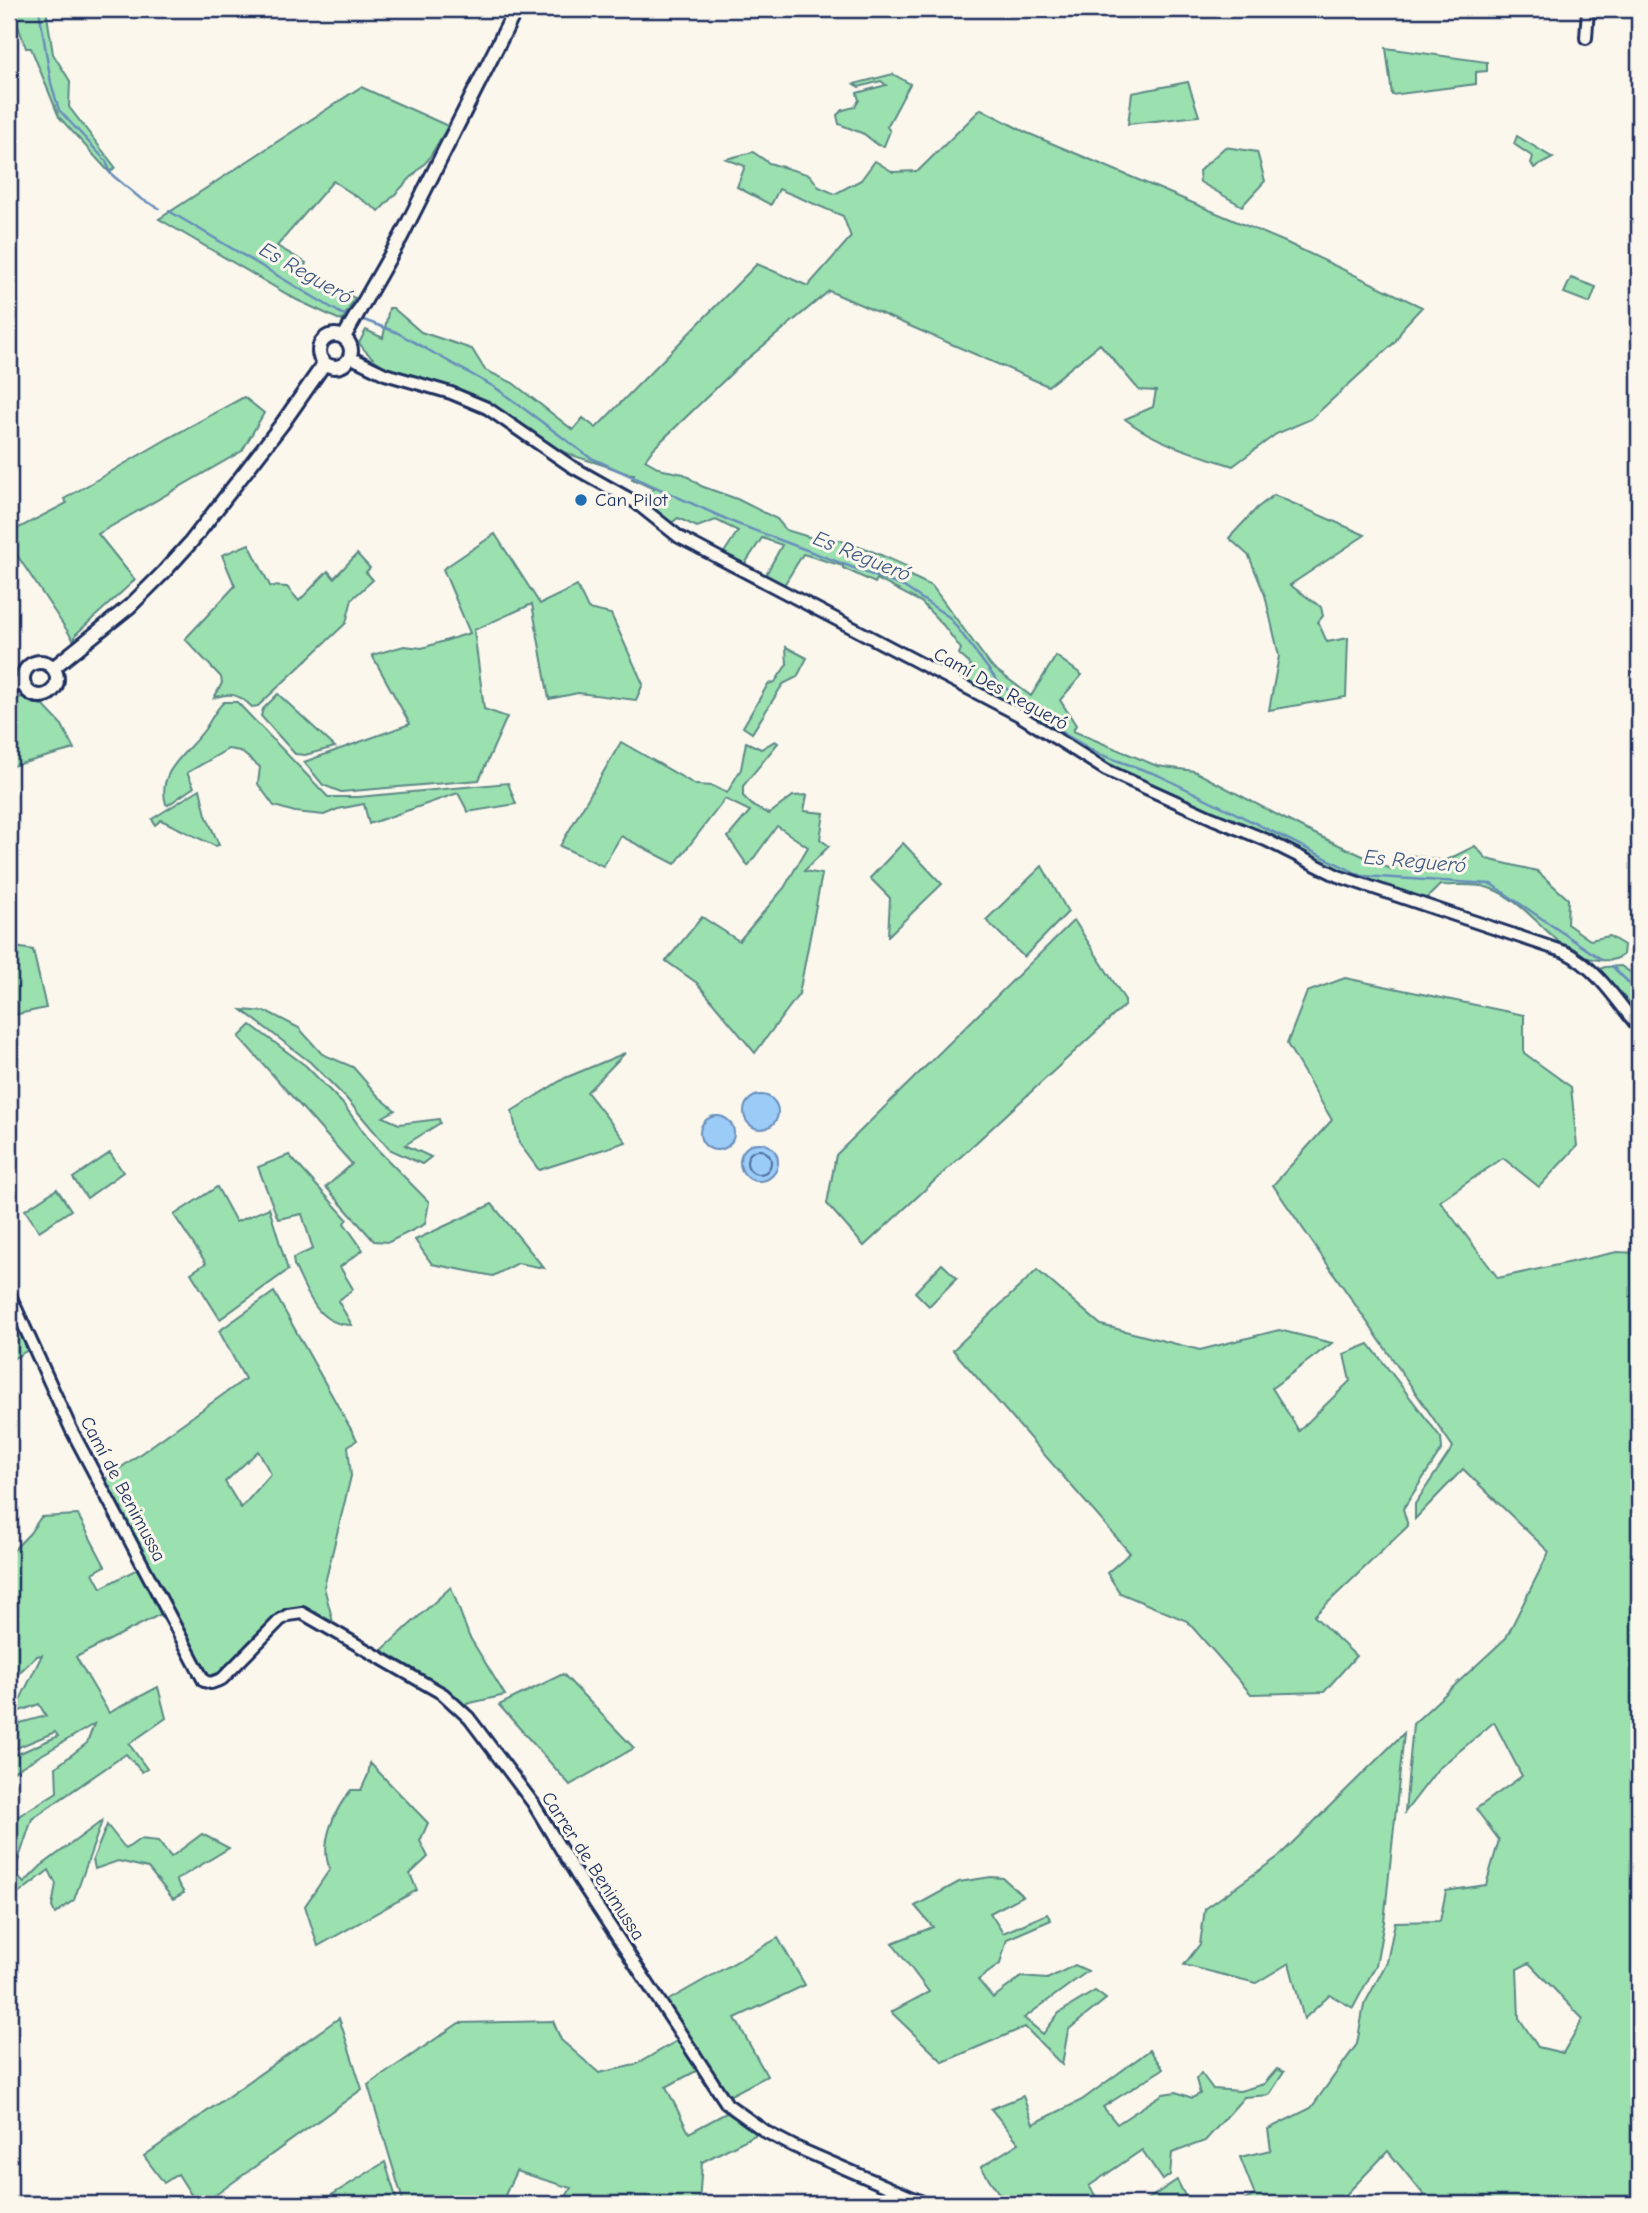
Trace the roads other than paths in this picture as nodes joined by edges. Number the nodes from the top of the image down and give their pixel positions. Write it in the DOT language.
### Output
graph roads {
  1 [pos="516,9"];
  2 [pos="1588,9"];
  3 [pos="1586,38"];
  4 [pos="344,337"];
  5 [pos="350,357"];
  6 [pos="324,364"];
  7 [pos="53,668"];
  8 [pos="23,682"];
  9 [pos="9,688"];
  10 [pos="1639,1028"];
  11 [pos="9,1293"];
  12 [pos="222,1679"];
  13 [pos="927,2204"];
  1 -- 4 [label="main road"];
  2 -- 3 [label="street"];
  4 -- 5 [label="main road"];
  4 -- 6 [label="main road"];
  5 -- 6 [label="main road"];
  5 -- 10 [label="street, Camí Des Regueró"];
  6 -- 7 [label="main road"];
  7 -- 8 [label="main road"];
  7 -- 8 [label="main road"];
  8 -- 9 [label="main road"];
  11 -- 12 [label="street, Camí de Benimussa"];
  12 -- 13 [label="street, Carrer de Benimussa"];
}
